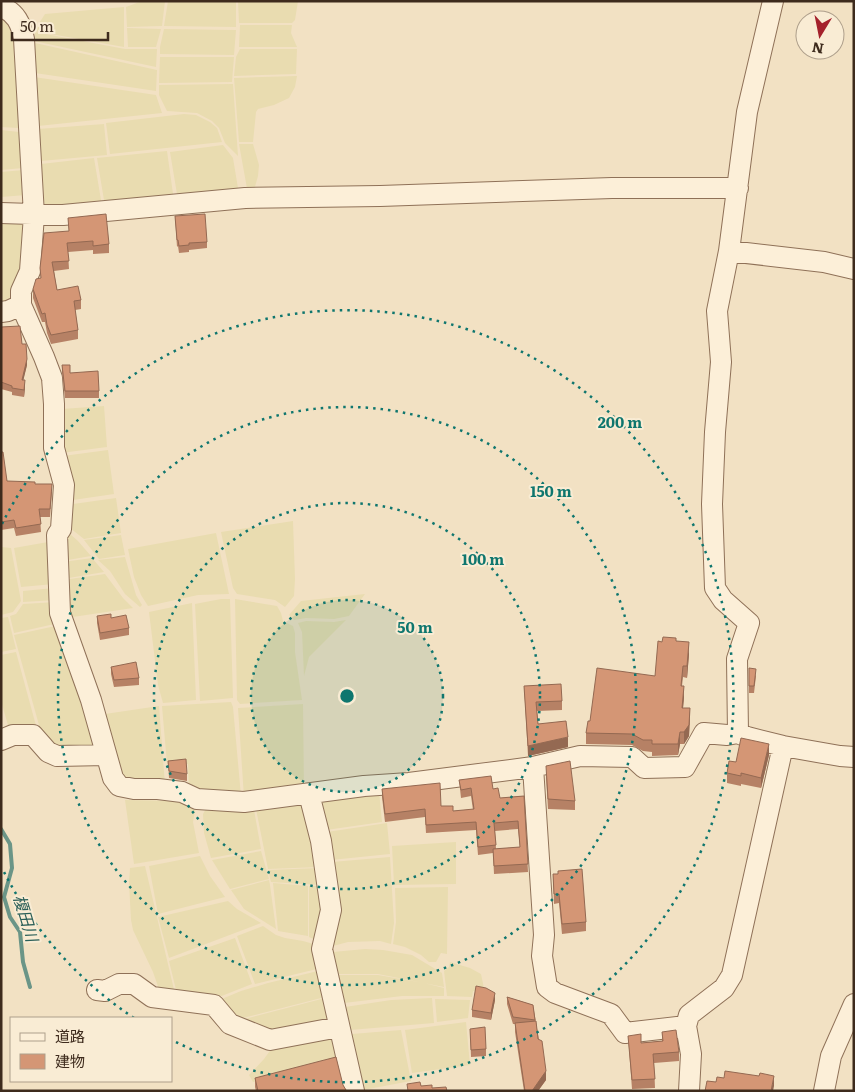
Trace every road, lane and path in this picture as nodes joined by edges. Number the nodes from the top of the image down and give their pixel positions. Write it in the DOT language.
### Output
graph roads {
  1 [pos="773,1"];
  2 [pos="1,7"];
  3 [pos="738,188"];
  4 [pos="1,214"];
  5 [pos="34,215"];
  6 [pos="729,251"];
  7 [pos="854,269"];
  8 [pos="21,305"];
  9 [pos="1,312"];
  10 [pos="738,733"];
  11 [pos="1,740"];
  12 [pos="783,746"];
  13 [pos="106,755"];
  14 [pos="854,757"];
  15 [pos="533,767"];
  16 [pos="309,794"];
  17 [pos="98,990"];
  18 [pos="854,1004"];
  19 [pos="686,1026"];
  20 [pos="339,1027"];
  21 [pos="354,1091"];
  22 [pos="689,1091"];
  23 [pos="824,1091"];
  1 -- 3 [label="street"];
  2 -- 5 [label="street"];
  3 -- 5 [label="street"];
  3 -- 6 [label="street"];
  4 -- 5 [label="street"];
  5 -- 8 [label="street"];
  6 -- 7 [label="street"];
  6 -- 10 [label="street"];
  8 -- 9 [label="street"];
  8 -- 13 [label="street"];
  10 -- 12 [label="street"];
  10 -- 15 [label="street"];
  11 -- 13 [label="street"];
  12 -- 14 [label="street"];
  12 -- 19 [label="street"];
  13 -- 16 [label="street"];
  15 -- 16 [label="street"];
  15 -- 19 [label="street"];
  16 -- 20 [label="street"];
  17 -- 20 [label="street"];
  18 -- 23 [label="street"];
  19 -- 22 [label="street"];
  20 -- 21 [label="street"];
}
